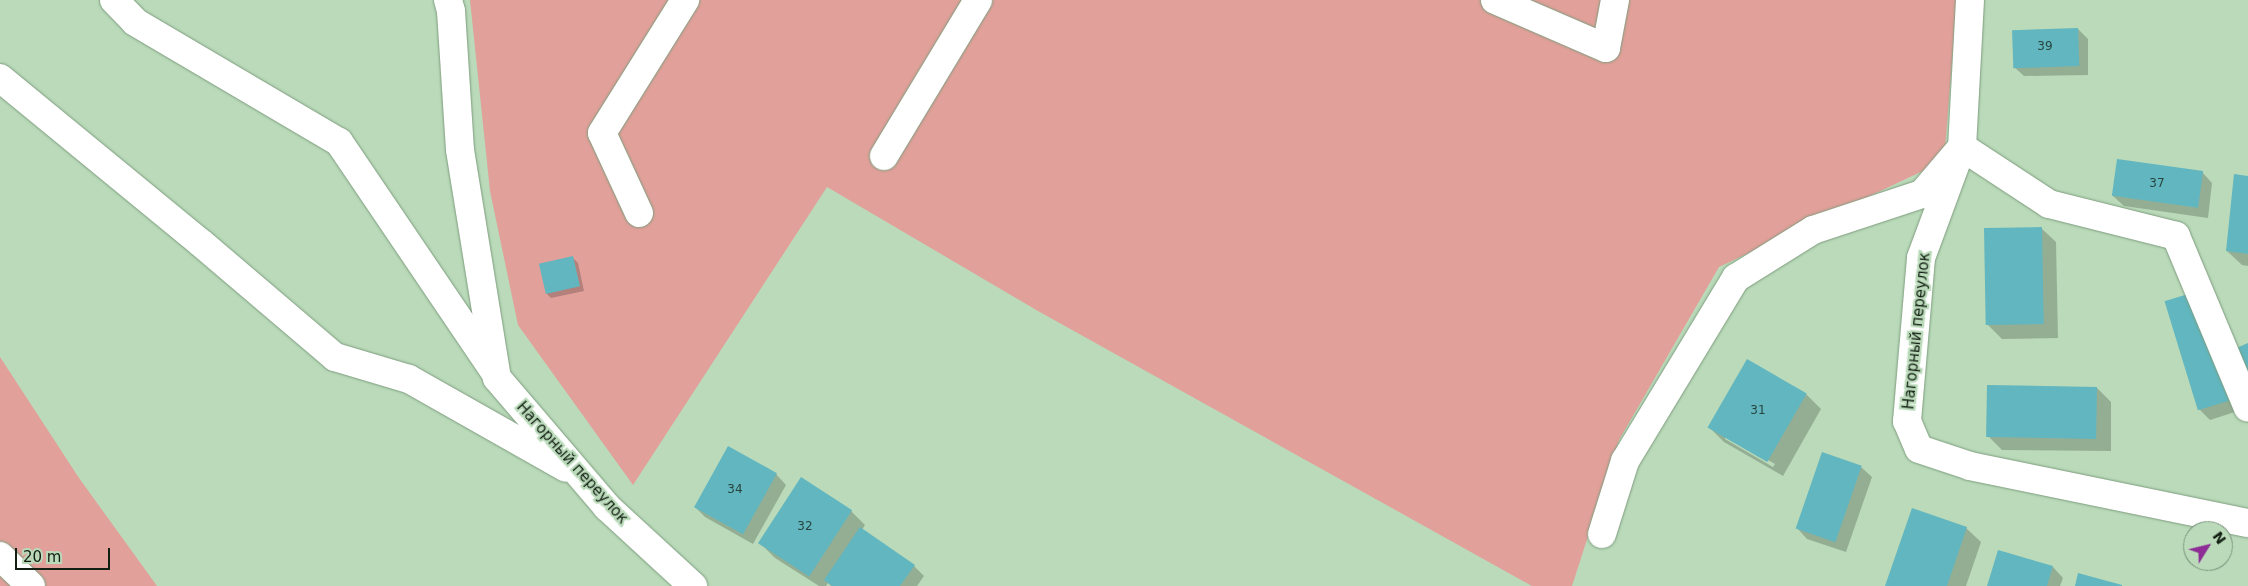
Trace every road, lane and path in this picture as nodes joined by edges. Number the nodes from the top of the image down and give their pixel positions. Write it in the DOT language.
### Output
graph roads {
  1 [pos="114,0"];
  2 [pos="448,0"];
  3 [pos="685,0"];
  4 [pos="978,0"];
  5 [pos="1495,0"];
  6 [pos="1615,0"];
  7 [pos="1970,0"];
  8 [pos="0,78"];
  9 [pos="1962,147"];
  10 [pos="884,156"];
  11 [pos="638,213"];
  12 [pos="499,380"];
  13 [pos="2248,408"];
  14 [pos="566,468"];
  15 [pos="2248,523"];
  16 [pos="1602,534"];
  17 [pos="0,556"];
  18 [pos="31,586"];
  19 [pos="693,586"];
  1 -- 12 [label="street, Нагорный переулок"];
  2 -- 12 [label="street"];
  3 -- 11 [label="street"];
  4 -- 10 [label="street"];
  5 -- 6 [label="street"];
  7 -- 9 [label="street, Нагорный переулок"];
  8 -- 14 [label="street"];
  9 -- 13 [label="street"];
  9 -- 15 [label="street, Нагорный переулок"];
  9 -- 16 [label="street"];
  12 -- 19 [label="street, Нагорный переулок"];
  17 -- 18 [label="street"];
}
